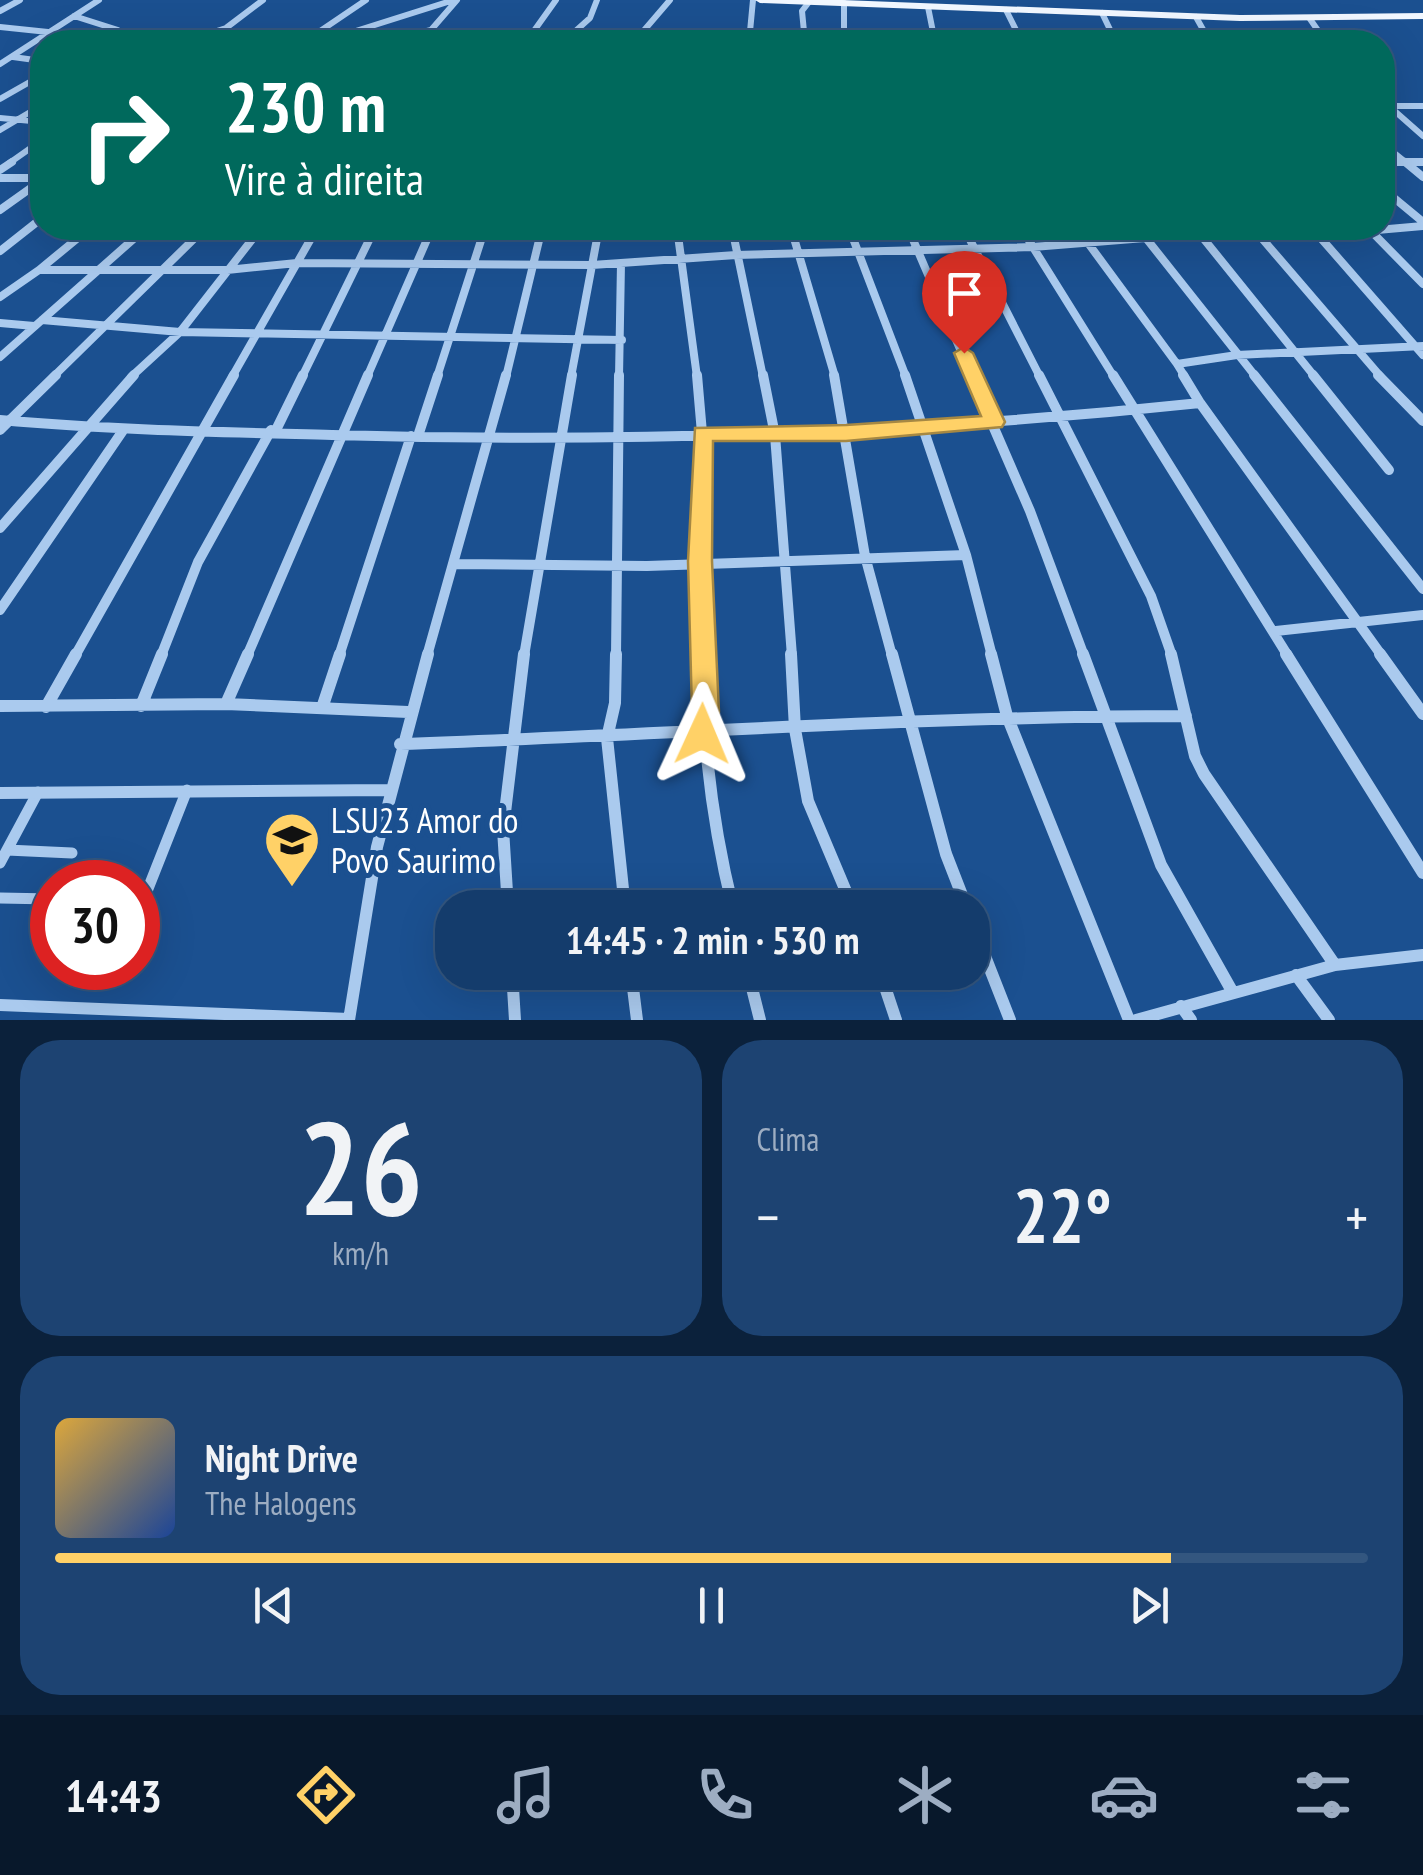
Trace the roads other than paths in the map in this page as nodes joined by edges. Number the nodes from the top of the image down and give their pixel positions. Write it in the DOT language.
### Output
graph roads {
  1 [pos="20,0"];
  2 [pos="98,0"];
  3 [pos="263,0"];
  4 [pos="366,0"];
  5 [pos="456,0"];
  6 [pos="556,0"];
  7 [pos="597,0"];
  8 [pos="670,0"];
  9 [pos="757,0"];
  10 [pos="809,2"];
  11 [pos="844,3"];
  12 [pos="949,4"];
  13 [pos="928,7"];
  14 [pos="1006,10"];
  15 [pos="0,11"];
  16 [pos="1102,13"];
  17 [pos="74,16"];
  18 [pos="1423,16"];
  19 [pos="1196,17"];
  20 [pos="1310,20"];
  21 [pos="0,27"];
  22 [pos="226,28"];
  23 [pos="30,30"];
  24 [pos="52,30"];
  25 [pos="118,30"];
  26 [pos="220,30"];
  27 [pos="322,30"];
  28 [pos="360,30"];
  29 [pos="431,30"];
  30 [pos="535,30"];
  31 [pos="577,30"];
  32 [pos="644,30"];
  33 [pos="751,30"];
  34 [pos="805,30"];
  35 [pos="844,30"];
  36 [pos="933,30"];
  37 [pos="1016,30"];
  38 [pos="1110,30"];
  39 [pos="1203,30"];
  40 [pos="1317,30"];
  41 [pos="30,45"];
  42 [pos="12,57"];
  43 [pos="30,59"];
  44 [pos="0,64"];
  45 [pos="30,82"];
  46 [pos="0,99"];
  47 [pos="1395,106"];
  48 [pos="1423,106"];
  49 [pos="30,112"];
  50 [pos="1395,113"];
  51 [pos="0,118"];
  52 [pos="16,120"];
  53 [pos="30,121"];
  54 [pos="0,130"];
  55 [pos="1423,136"];
  56 [pos="30,149"];
  57 [pos="1395,153"];
  58 [pos="1395,162"];
  59 [pos="1405,162"];
  60 [pos="1423,162"];
  61 [pos="0,170"];
  62 [pos="1423,177"];
  63 [pos="0,178"];
  64 [pos="30,179"];
  65 [pos="30,188"];
  66 [pos="1395,199"];
  67 [pos="0,210"];
  68 [pos="1423,224"];
  69 [pos="30,227"];
  70 [pos="1395,227"];
  71 [pos="75,240"];
  72 [pos="133,240"];
  73 [pos="193,240"];
  74 [pos="251,240"];
  75 [pos="310,240"];
  76 [pos="369,240"];
  77 [pos="428,240"];
  78 [pos="481,240"];
  79 [pos="539,240"];
  80 [pos="596,240"];
  81 [pos="678,240"];
  82 [pos="734,240"];
  83 [pos="794,240"];
  84 [pos="853,240"];
  85 [pos="913,240"];
  86 [pos="969,240"];
  87 [pos="1029,240"];
  88 [pos="1116,240"];
  89 [pos="1148,240"];
  90 [pos="1206,240"];
  91 [pos="1264,240"];
  92 [pos="1324,240"];
  93 [pos="1379,240"];
  94 [pos="1087,242"];
  95 [pos="1033,247"];
  96 [pos="917,249"];
  97 [pos="973,249"];
  98 [pos="0,250"];
  99 [pos="857,251"];
  100 [pos="736,255"];
  101 [pos="797,255"];
  102 [pos="680,258"];
  103 [pos="621,262"];
  104 [pos="297,263"];
  105 [pos="358,265"];
  106 [pos="592,265"];
  107 [pos="418,266"];
  108 [pos="472,266"];
  109 [pos="533,266"];
  110 [pos="102,268"];
  111 [pos="39,270"];
  112 [pos="227,270"];
  113 [pos="162,272"];
  114 [pos="1423,284"];
  115 [pos="0,298"];
  116 [pos="0,323"];
  117 [pos="38,323"];
  118 [pos="102,324"];
  119 [pos="180,332"];
  120 [pos="260,332"];
  121 [pos="325,332"];
  122 [pos="388,334"];
  123 [pos="450,336"];
  124 [pos="514,338"];
  125 [pos="578,338"];
  126 [pos="622,340"];
  127 [pos="1419,346"];
  128 [pos="1351,347"];
  129 [pos="1293,352"];
  130 [pos="1237,355"];
  131 [pos="1423,355"];
  132 [pos="0,357"];
  133 [pos="1177,364"];
  134 [pos="1200,403"];
  135 [pos="1136,412"];
  136 [pos="1062,418"];
  137 [pos="4,420"];
  138 [pos="1423,421"];
  139 [pos="995,422"];
  140 [pos="85,428"];
  141 [pos="124,428"];
  142 [pos="925,428"];
  143 [pos="205,429"];
  144 [pos="0,430"];
  145 [pos="273,430"];
  146 [pos="702,433"];
  147 [pos="846,433"];
  148 [pos="341,434"];
  149 [pos="775,435"];
  150 [pos="414,436"];
  151 [pos="620,436"];
  152 [pos="562,437"];
  153 [pos="489,439"];
  154 [pos="1388,470"];
  155 [pos="0,528"];
  156 [pos="966,555"];
  157 [pos="865,556"];
  158 [pos="787,558"];
  159 [pos="700,561"];
  160 [pos="456,564"];
  161 [pos="536,568"];
  162 [pos="617,568"];
  163 [pos="1423,590"];
  164 [pos="0,610"];
  165 [pos="1423,615"];
  166 [pos="1356,622"];
  167 [pos="1276,631"];
  168 [pos="226,704"];
  169 [pos="0,706"];
  170 [pos="141,706"];
  171 [pos="46,707"];
  172 [pos="322,708"];
  173 [pos="408,712"];
  174 [pos="1423,714"];
  175 [pos="1007,716"];
  176 [pos="1186,716"];
  177 [pos="1108,717"];
  178 [pos="908,720"];
  179 [pos="795,729"];
  180 [pos="702,734"];
  181 [pos="512,738"];
  182 [pos="608,738"];
  183 [pos="400,744"];
  184 [pos="187,790"];
  185 [pos="390,790"];
  186 [pos="38,792"];
  187 [pos="0,793"];
  188 [pos="72,853"];
  189 [pos="3,857"];
  190 [pos="158,860"];
  191 [pos="1423,873"];
  192 [pos="507,890"];
  193 [pos="623,890"];
  194 [pos="729,890"];
  195 [pos="845,890"];
  196 [pos="960,890"];
  197 [pos="0,898"];
  198 [pos="30,899"];
  199 [pos="1423,955"];
  200 [pos="1336,965"];
  201 [pos="990,969"];
  202 [pos="1296,975"];
  203 [pos="514,990"];
  204 [pos="633,990"];
  205 [pos="752,990"];
  206 [pos="886,990"];
  207 [pos="1232,992"];
  208 [pos="0,1006"];
  209 [pos="1181,1006"];
  210 [pos="350,1020"];
  211 [pos="516,1020"];
  212 [pos="637,1020"];
  213 [pos="760,1020"];
  214 [pos="896,1020"];
  215 [pos="1010,1020"];
  216 [pos="1133,1020"];
  217 [pos="1191,1020"];
  218 [pos="1329,1020"];
  1 -- 15 [label="street"];
  2 -- 17 [label="street"];
  3 -- 22 [label="street"];
  4 -- 27 [label="street"];
  5 -- 28 [label="street"];
  5 -- 29 [label="street"];
  6 -- 30 [label="street"];
  7 -- 31 [label="street"];
  8 -- 32 [label="street"];
  9 -- 10 [label="main road"];
  9 -- 33 [label="street"];
  10 -- 11 [label="main road"];
  10 -- 34 [label="street"];
  11 -- 13 [label="main road"];
  11 -- 35 [label="street"];
  12 -- 13 [label="main road"];
  12 -- 14 [label="main road"];
  13 -- 36 [label="street"];
  14 -- 16 [label="main road"];
  14 -- 37 [label="street"];
  16 -- 19 [label="main road"];
  16 -- 38 [label="street"];
  17 -- 24 [label="street"];
  17 -- 25 [label="street"];
  18 -- 20 [label="main road"];
  19 -- 20 [label="main road"];
  19 -- 39 [label="street"];
  20 -- 40 [label="street"];
  21 -- 23 [label="street"];
  22 -- 26 [label="street"];
  41 -- 42 [label="street"];
  42 -- 43 [label="street"];
  42 -- 44 [label="street"];
  45 -- 46 [label="street"];
  47 -- 48 [label="street"];
  49 -- 52 [label="street"];
  50 -- 55 [label="street"];
  51 -- 52 [label="street"];
  52 -- 53 [label="street"];
  52 -- 54 [label="street"];
  56 -- 61 [label="street"];
  57 -- 59 [label="street"];
  58 -- 59 [label="street"];
  59 -- 60 [label="street"];
  59 -- 62 [label="street"];
  63 -- 64 [label="street"];
  65 -- 67 [label="street"];
  66 -- 68 [label="street"];
  68 -- 70 [label="street"];
  69 -- 98 [label="street"];
  71 -- 111 [label="street"];
  72 -- 110 [label="street"];
  73 -- 113 [label="street"];
  74 -- 112 [label="street"];
  75 -- 104 [label="street"];
  76 -- 105 [label="street"];
  77 -- 107 [label="street"];
  78 -- 108 [label="street"];
  79 -- 109 [label="street"];
  80 -- 106 [label="street"];
  81 -- 102 [label="street"];
  82 -- 100 [label="street"];
  83 -- 101 [label="street"];
  84 -- 99 [label="street"];
  85 -- 96 [label="street"];
  86 -- 97 [label="street"];
  87 -- 95 [label="street"];
  88 -- 94 [label="street"];
  89 -- 130 [label="street"];
  90 -- 129 [label="street"];
  91 -- 128 [label="street"];
  92 -- 127 [label="street"];
  93 -- 114 [label="street"];
  94 -- 95 [label="street"];
  94 -- 133 [label="street"];
  95 -- 97 [label="street"];
  95 -- 135 [label="street"];
  96 -- 97 [label="street"];
  96 -- 99 [label="street"];
  96 -- 139 [label="street"];
  97 -- 136 [label="street"];
  99 -- 101 [label="street"];
  99 -- 142 [label="street"];
  100 -- 101 [label="street"];
  100 -- 102 [label="street"];
  100 -- 149 [label="street"];
  101 -- 147 [label="street"];
  102 -- 103 [label="street"];
  102 -- 146 [label="street"];
  103 -- 106 [label="street"];
  103 -- 126 [label="street"];
  104 -- 105 [label="street"];
  104 -- 112 [label="street"];
  104 -- 120 [label="street"];
  105 -- 107 [label="street"];
  105 -- 121 [label="street"];
  106 -- 109 [label="street"];
  106 -- 125 [label="street"];
  107 -- 108 [label="street"];
  107 -- 122 [label="street"];
  108 -- 109 [label="street"];
  108 -- 123 [label="street"];
  109 -- 124 [label="street"];
  110 -- 111 [label="street"];
  110 -- 113 [label="street"];
  110 -- 117 [label="street"];
  111 -- 115 [label="street"];
  112 -- 113 [label="street"];
  112 -- 119 [label="street"];
  113 -- 118 [label="street"];
  116 -- 117 [label="street"];
  117 -- 118 [label="street"];
  117 -- 132 [label="street"];
  118 -- 119 [label="street"];
  118 -- 137 [label="street"];
  119 -- 120 [label="street"];
  119 -- 140 [label="street"];
  120 -- 121 [label="street"];
  120 -- 143 [label="street"];
  121 -- 122 [label="street"];
  121 -- 145 [label="street"];
  122 -- 123 [label="street"];
  122 -- 148 [label="street"];
  123 -- 124 [label="street"];
  123 -- 150 [label="street"];
  124 -- 125 [label="street"];
  124 -- 153 [label="street"];
  125 -- 126 [label="street"];
  125 -- 152 [label="street"];
  126 -- 151 [label="street"];
  127 -- 128 [label="street"];
  127 -- 131 [label="street"];
  128 -- 129 [label="street"];
  128 -- 138 [label="street"];
  129 -- 130 [label="street"];
  129 -- 154 [label="street"];
  130 -- 133 [label="street"];
  130 -- 163 [label="street"];
  133 -- 134 [label="street"];
  134 -- 135 [label="street"];
  134 -- 166 [label="street"];
  135 -- 136 [label="street"];
  135 -- 167 [label="street"];
  136 -- 139 [label="street"];
  136 -- 176 [label="street"];
  137 -- 140 [label="street"];
  137 -- 144 [label="street"];
  139 -- 142 [label="street"];
  139 -- 177 [label="street"];
  140 -- 141 [label="street"];
  140 -- 155 [label="street"];
  141 -- 143 [label="street"];
  141 -- 164 [label="street"];
  142 -- 147 [label="street"];
  142 -- 156 [label="street"];
  143 -- 145 [label="street"];
  143 -- 171 [label="street"];
  145 -- 148 [label="street"];
  145 -- 170 [label="street"];
  146 -- 149 [label="street"];
  146 -- 151 [label="street"];
  146 -- 159 [label="street"];
  147 -- 149 [label="street"];
  147 -- 157 [label="street"];
  148 -- 150 [label="street"];
  148 -- 168 [label="street"];
  149 -- 158 [label="street"];
  150 -- 153 [label="street"];
  150 -- 172 [label="street"];
  151 -- 152 [label="street"];
  151 -- 162 [label="street"];
  152 -- 153 [label="street"];
  152 -- 161 [label="street"];
  153 -- 160 [label="street"];
  156 -- 157 [label="street"];
  156 -- 175 [label="street"];
  157 -- 158 [label="street"];
  157 -- 178 [label="street"];
  158 -- 159 [label="street"];
  158 -- 179 [label="street"];
  159 -- 162 [label="street"];
  159 -- 180 [label="street"];
  160 -- 161 [label="street"];
  160 -- 173 [label="street"];
  161 -- 162 [label="street"];
  161 -- 181 [label="street"];
  162 -- 182 [label="street"];
  165 -- 166 [label="street"];
  166 -- 167 [label="street"];
  166 -- 174 [label="street"];
  167 -- 191 [label="street"];
  168 -- 170 [label="street"];
  168 -- 172 [label="street"];
  169 -- 171 [label="street"];
  170 -- 171 [label="street"];
  172 -- 173 [label="street"];
  173 -- 183 [label="street"];
  175 -- 177 [label="street"];
  175 -- 178 [label="street"];
  175 -- 216 [label="street"];
  176 -- 177 [label="street"];
  176 -- 200 [label="street"];
  177 -- 207 [label="street"];
  178 -- 179 [label="street"];
  178 -- 196 [label="street"];
  179 -- 180 [label="street"];
  179 -- 195 [label="street"];
  180 -- 182 [label="street"];
  180 -- 194 [label="street"];
  181 -- 182 [label="street"];
  181 -- 183 [label="street"];
  181 -- 192 [label="street"];
  182 -- 193 [label="street"];
  183 -- 185 [label="street"];
  184 -- 185 [label="street"];
  184 -- 186 [label="street"];
  184 -- 190 [label="street"];
  185 -- 210 [label="street"];
  186 -- 187 [label="street"];
  186 -- 189 [label="street"];
  188 -- 189 [label="street"];
  197 -- 198 [label="street"];
  199 -- 200 [label="street"];
  200 -- 202 [label="street"];
  201 -- 215 [label="street"];
  202 -- 207 [label="street"];
  202 -- 218 [label="street"];
  203 -- 211 [label="street"];
  204 -- 212 [label="street"];
  205 -- 213 [label="street"];
  206 -- 214 [label="street"];
  207 -- 209 [label="street"];
  208 -- 210 [label="street"];
  209 -- 216 [label="street"];
  209 -- 217 [label="street"];
}
